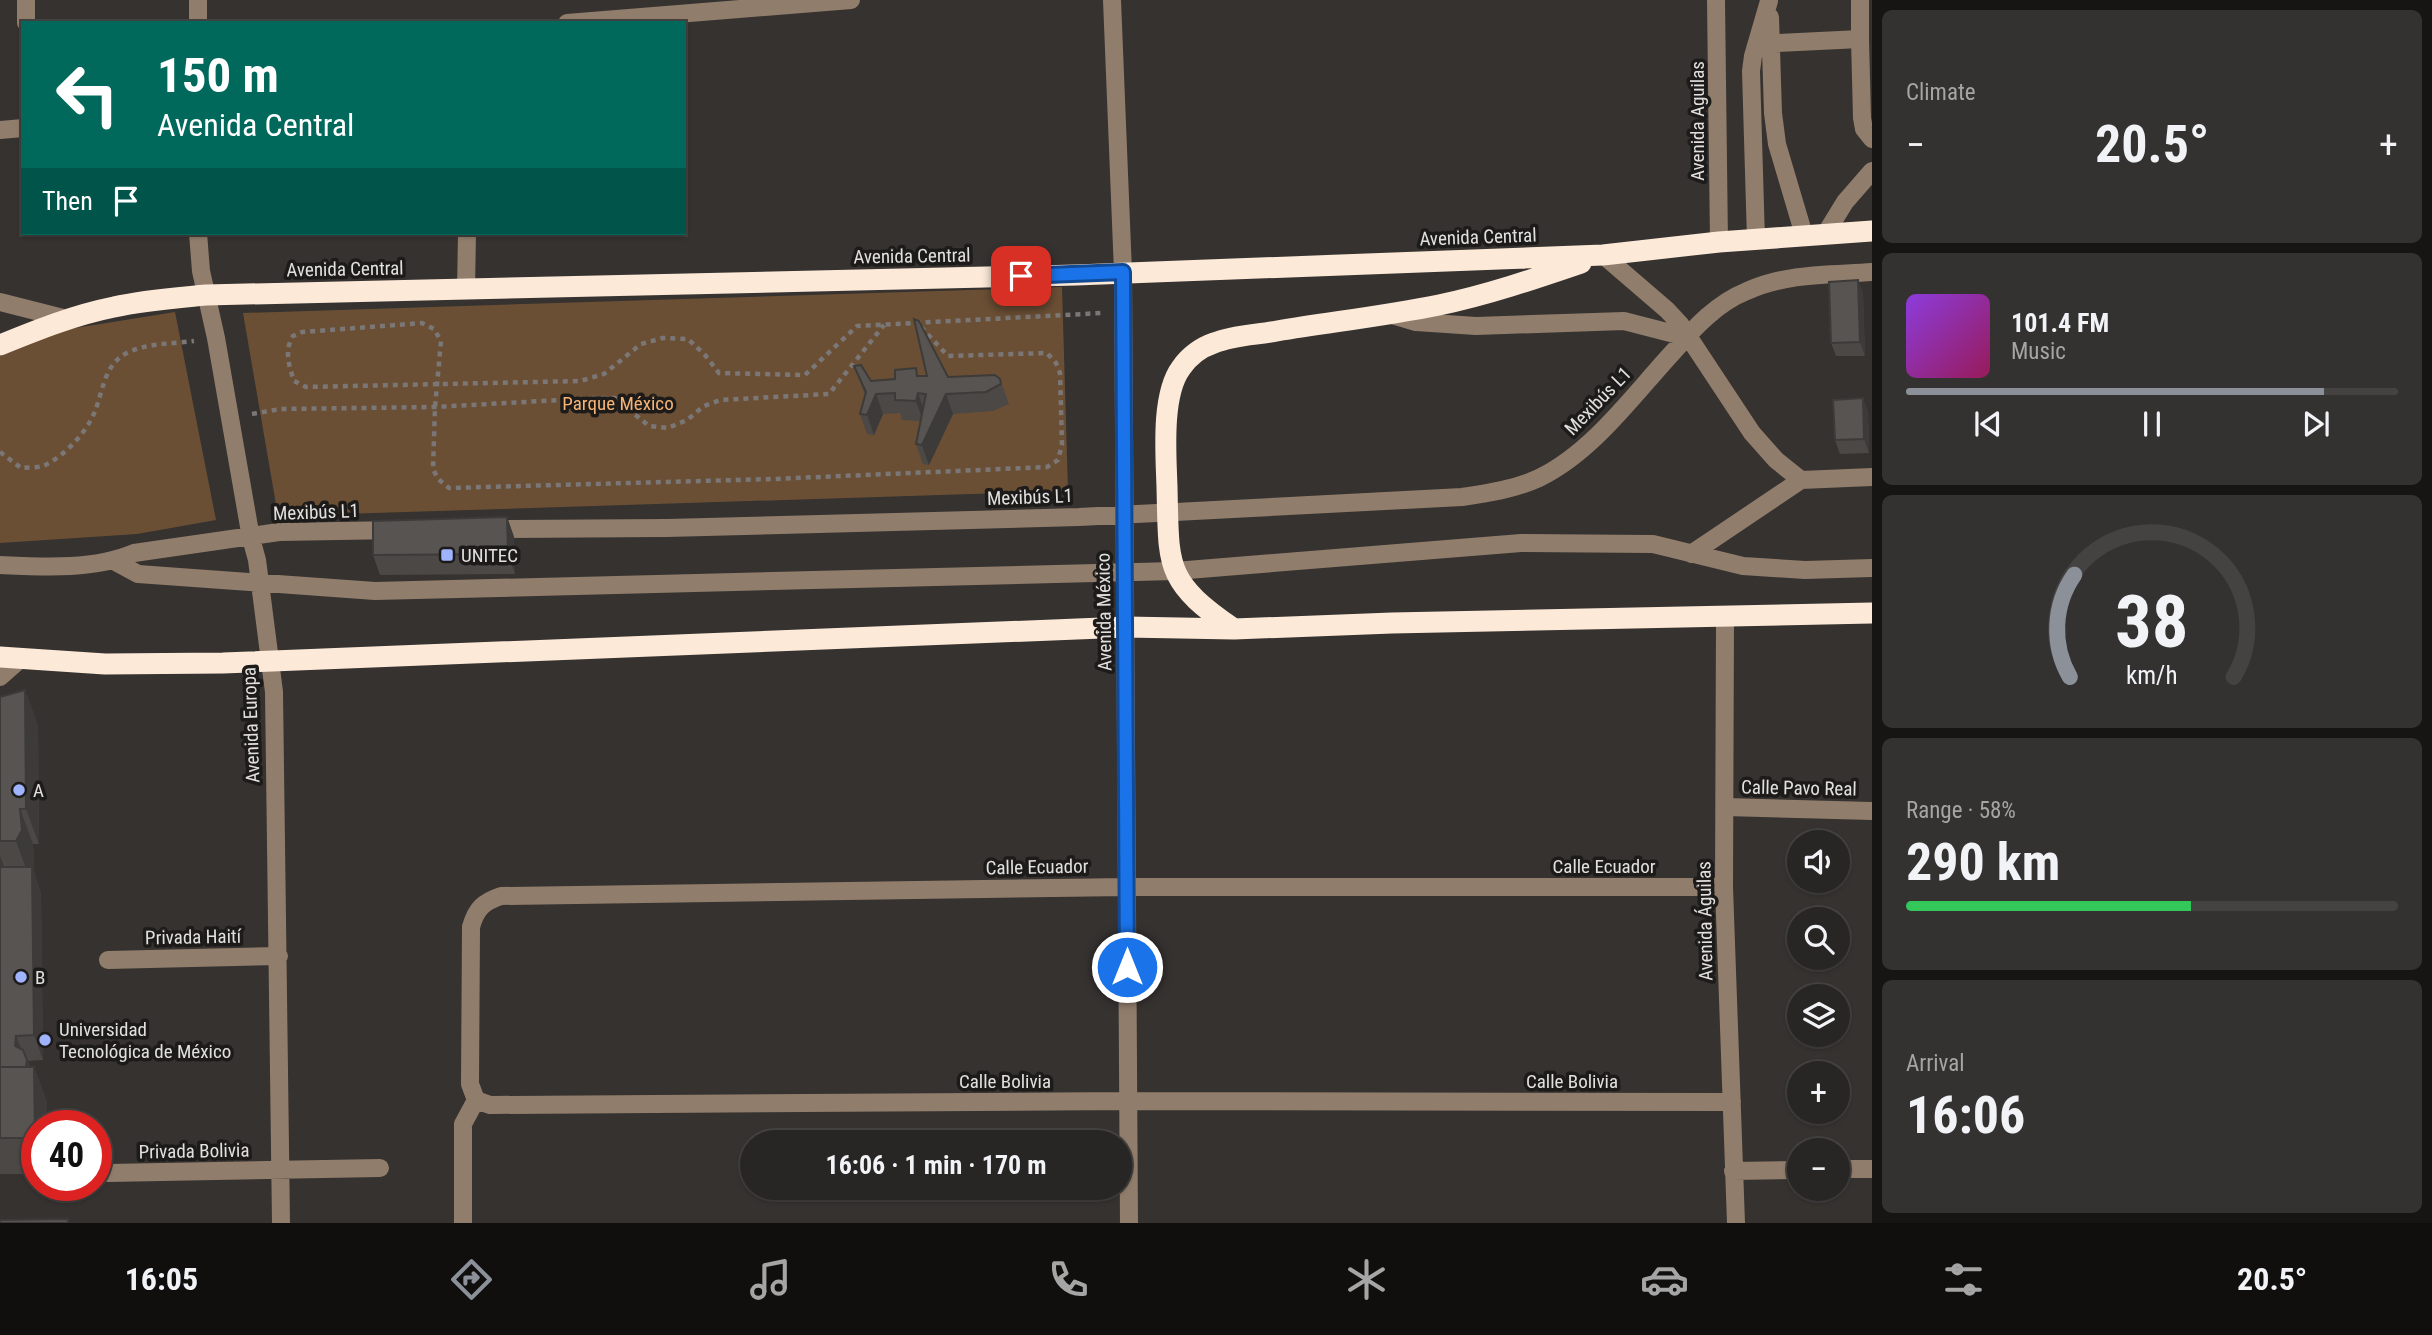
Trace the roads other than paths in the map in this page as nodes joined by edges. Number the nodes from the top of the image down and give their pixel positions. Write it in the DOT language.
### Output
graph roads {
  1 [pos="26,0"];
  2 [pos="198,0"];
  3 [pos="851,0"];
  4 [pos="1112,0"];
  5 [pos="1717,0"];
  6 [pos="1769,0"];
  7 [pos="1860,0"];
  8 [pos="26,21"];
  9 [pos="198,21"];
  10 [pos="592,21"];
  11 [pos="1860,39"];
  12 [pos="1763,43"];
  13 [pos="21,128"];
  14 [pos="0,130"];
  15 [pos="1872,139"];
  16 [pos="1872,171"];
  17 [pos="1872,231"];
  18 [pos="1826,233"];
  19 [pos="198,235"];
  20 [pos="467,235"];
  21 [pos="1804,235"];
  22 [pos="1756,240"];
  23 [pos="1718,242"];
  24 [pos="1603,256"];
  25 [pos="1123,272"];
  26 [pos="1872,272"];
  27 [pos="466,290"];
  28 [pos="206,295"];
  29 [pos="0,302"];
  30 [pos="1385,313"];
  31 [pos="67,319"];
  32 [pos="1686,337"];
  33 [pos="0,345"];
  34 [pos="1872,477"];
  35 [pos="1801,481"];
  36 [pos="1167,511"];
  37 [pos="1124,513"];
  38 [pos="418,530"];
  39 [pos="473,530"];
  40 [pos="251,538"];
  41 [pos="1691,554"];
  42 [pos="114,561"];
  43 [pos="0,565"];
  44 [pos="1872,568"];
  45 [pos="1124,571"];
  46 [pos="1175,571"];
  47 [pos="260,584"];
  48 [pos="1872,613"];
  49 [pos="1725,618"];
  50 [pos="1126,627"];
  51 [pos="1234,629"];
  52 [pos="12,661"];
  53 [pos="271,661"];
  54 [pos="0,677"];
  55 [pos="1725,807"];
  56 [pos="1872,811"];
  57 [pos="1127,887"];
  58 [pos="1724,887"];
  59 [pos="279,956"];
  60 [pos="108,960"];
  61 [pos="476,1100"];
  62 [pos="1127,1101"];
  63 [pos="1732,1102"];
  64 [pos="380,1168"];
  65 [pos="1850,1169"];
  66 [pos="1872,1169"];
  67 [pos="1787,1170"];
  68 [pos="281,1171"];
  69 [pos="1734,1171"];
  70 [pos="112,1173"];
  71 [pos="281,1223"];
  72 [pos="463,1223"];
  73 [pos="1129,1223"];
  74 [pos="1735,1223"];
  1 -- 8 [label="street"];
  2 -- 9 [label="street"];
  3 -- 10 [label="street"];
  4 -- 25 [label="street, Avenida México"];
  5 -- 23 [label="street, Avenida Aguilas"];
  6 -- 12 [label="street"];
  7 -- 11 [label="street"];
  11 -- 12 [label="street"];
  11 -- 15 [label="street"];
  12 -- 21 [label="street"];
  12 -- 22 [label="street"];
  13 -- 14 [label="street"];
  16 -- 18 [label="street"];
  17 -- 18 [label="highway, Avenida Central"];
  18 -- 21 [label="highway, Avenida Central"];
  19 -- 28 [label="street, Avenida Europa"];
  20 -- 27 [label="street"];
  21 -- 22 [label="highway, Avenida Central"];
  22 -- 23 [label="highway, Avenida Central"];
  23 -- 24 [label="highway, Avenida Central"];
  24 -- 25 [label="highway, Avenida Central"];
  24 -- 30 [label="highway"];
  24 -- 32 [label="street"];
  25 -- 27 [label="highway, Avenida Central"];
  25 -- 37 [label="street, Avenida México"];
  26 -- 32 [label="street, Mexibús L1"];
  27 -- 28 [label="highway, Avenida Central"];
  28 -- 31 [label="highway, Avenida Central"];
  28 -- 40 [label="street, Avenida Europa"];
  29 -- 31 [label="street"];
  30 -- 32 [label="street"];
  30 -- 36 [label="highway"];
  31 -- 33 [label="highway, Avenida Central"];
  32 -- 35 [label="street"];
  32 -- 36 [label="street, Mexibús L1"];
  34 -- 35 [label="street"];
  35 -- 41 [label="street"];
  36 -- 37 [label="street, Mexibús L1"];
  36 -- 46 [label="highway"];
  37 -- 39 [label="street, Mexibús L1"];
  37 -- 45 [label="street, Avenida México"];
  38 -- 40 [label="street, Mexibús L1"];
  40 -- 42 [label="street, Mexibús L1"];
  40 -- 47 [label="street, Avenida Europa"];
  41 -- 44 [label="street, Mexibús L1"];
  41 -- 46 [label="street, Mexibús L1"];
  42 -- 43 [label="street, Mexibús L1"];
  42 -- 47 [label="street, Mexibús L1"];
  45 -- 46 [label="street, Mexibús L1"];
  45 -- 47 [label="street, Mexibús L1"];
  45 -- 50 [label="street, Avenida México"];
  46 -- 51 [label="highway"];
  47 -- 53 [label="street, Avenida Europa"];
  48 -- 49 [label="highway"];
  49 -- 51 [label="highway"];
  49 -- 55 [label="street, Avenida Águilas"];
  50 -- 51 [label="highway"];
  50 -- 53 [label="highway"];
  50 -- 57 [label="street, Avenida México"];
  52 -- 53 [label="highway"];
  52 -- 54 [label="street"];
  53 -- 59 [label="street, Avenida Europa"];
  55 -- 56 [label="street, Calle Pavo Real"];
  55 -- 58 [label="street, Avenida Águilas"];
  57 -- 58 [label="street, Calle Ecuador"];
  57 -- 61 [label="street, Calle Ecuador"];
  57 -- 62 [label="street, Avenida México"];
  58 -- 63 [label="street, Avenida Águilas"];
  59 -- 60 [label="street, Privada Haití"];
  59 -- 68 [label="street, Avenida Europa"];
  61 -- 62 [label="street, Calle Bolivia"];
  61 -- 72 [label="street"];
  62 -- 63 [label="street, Calle Bolivia"];
  62 -- 73 [label="street, Avenida México"];
  63 -- 69 [label="street, Avenida Águilas"];
  64 -- 68 [label="street"];
  65 -- 66 [label="street"];
  67 -- 69 [label="street"];
  68 -- 70 [label="street, Privada Bolivia"];
  68 -- 71 [label="street, Avenida Europa"];
  69 -- 74 [label="street, Avenida Águilas"];
}
